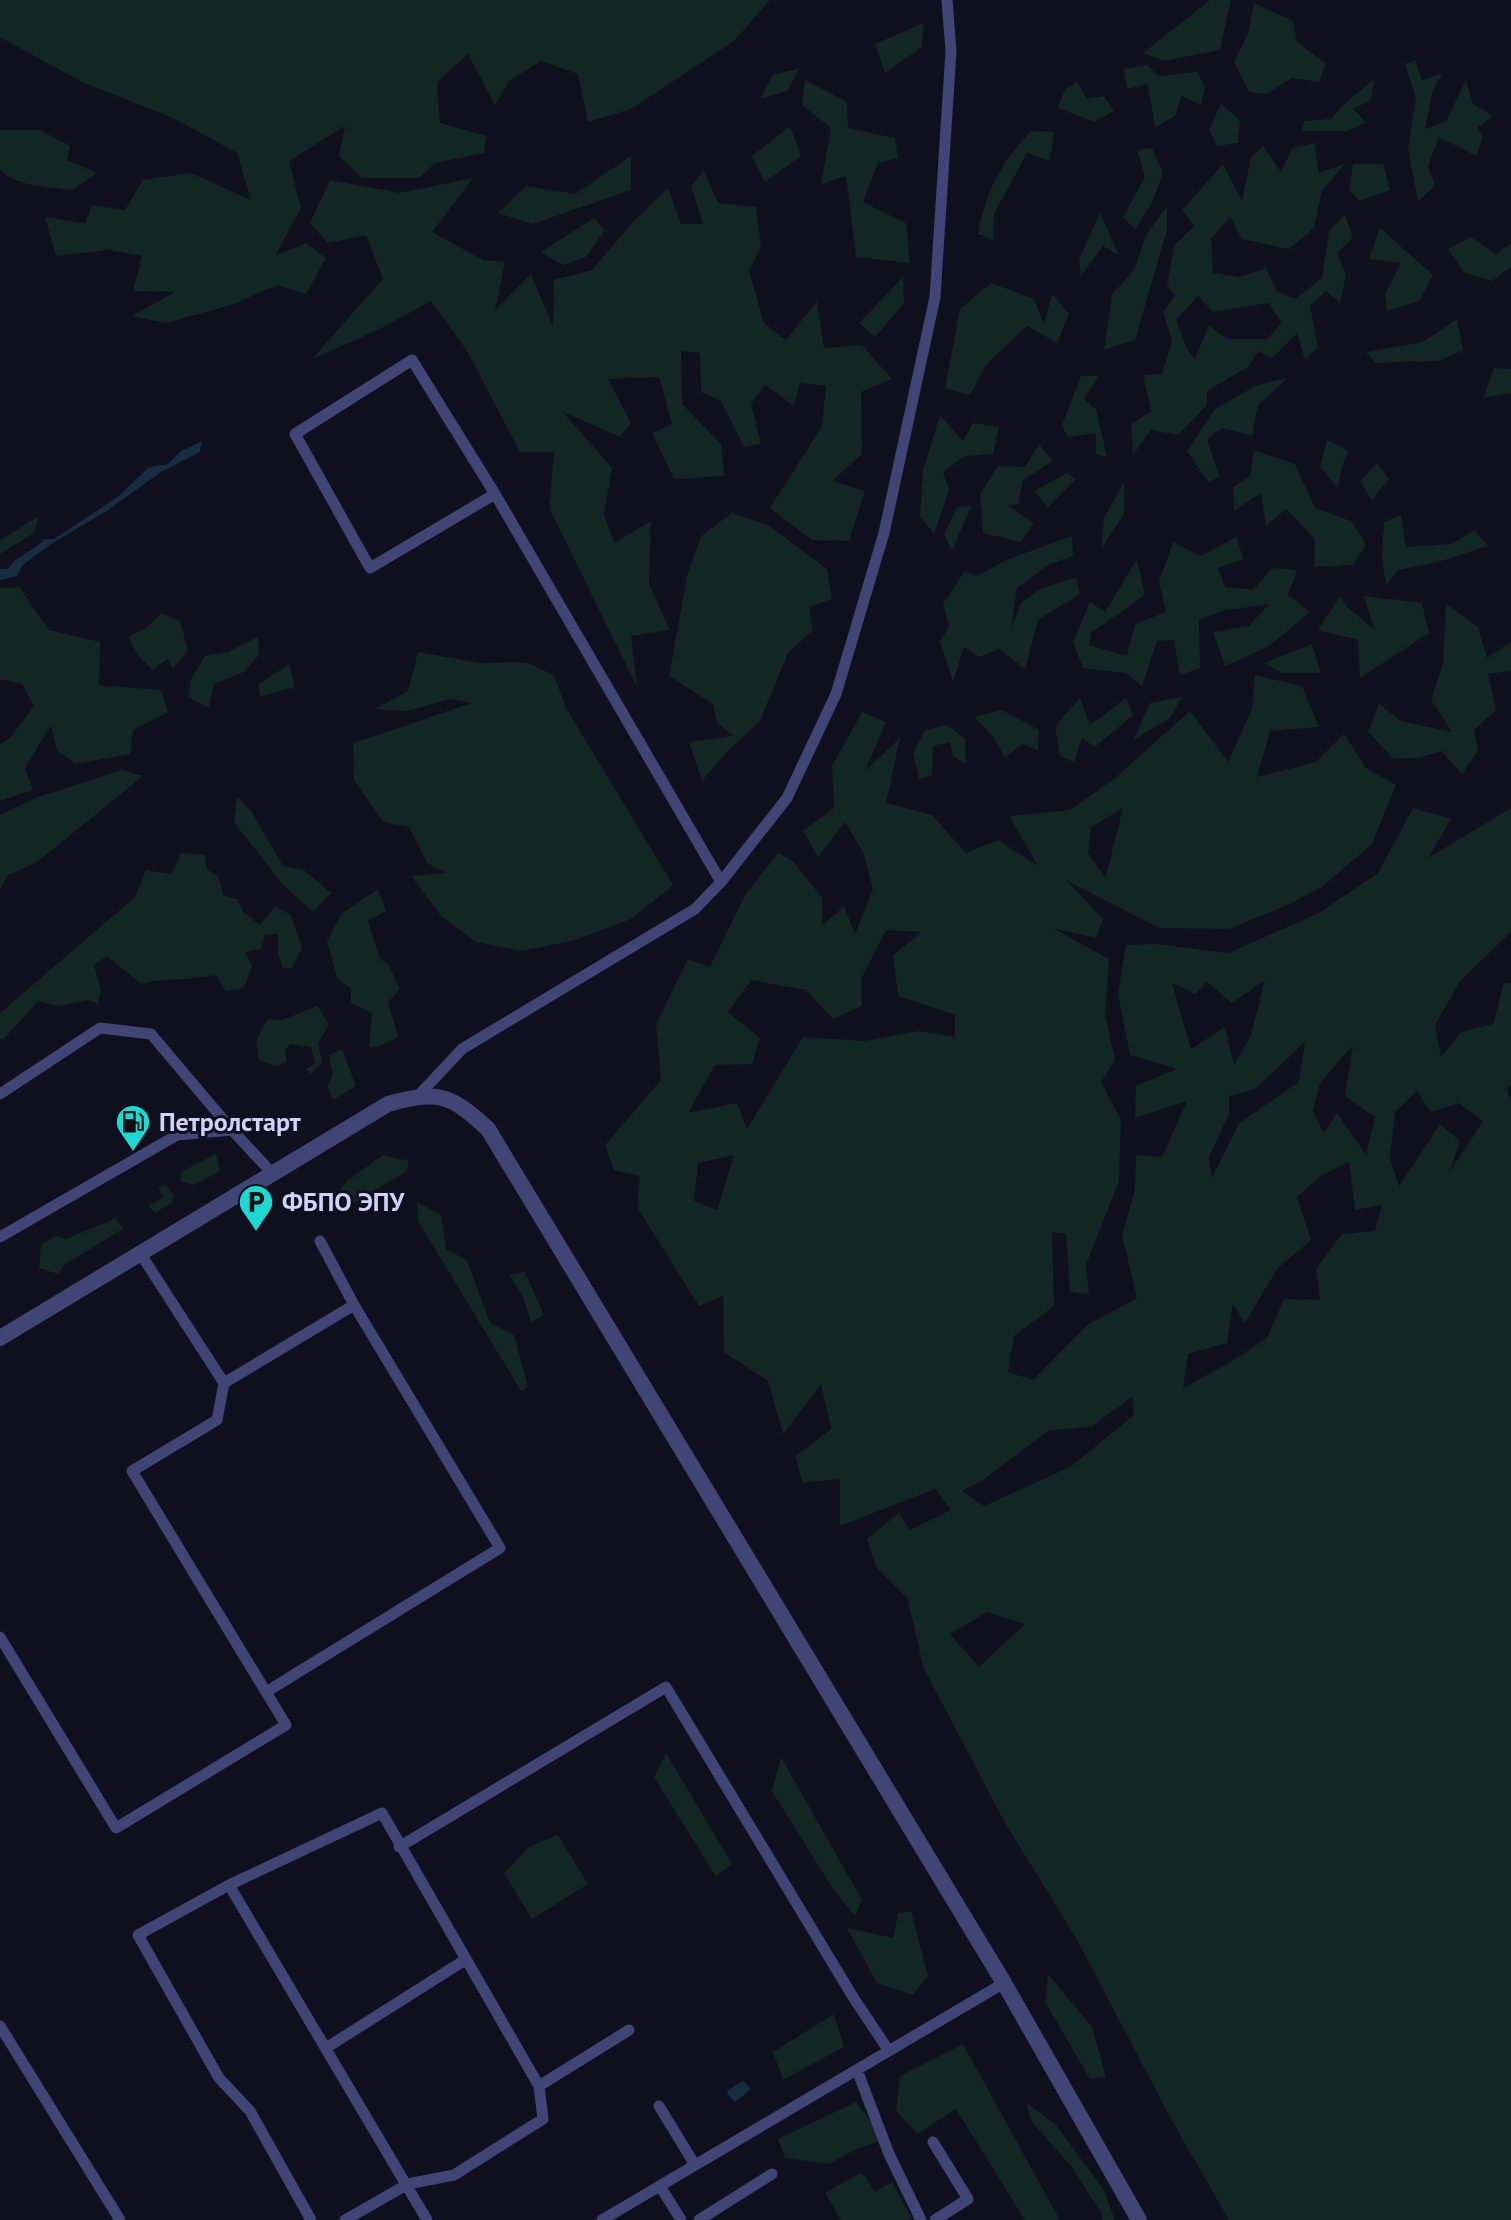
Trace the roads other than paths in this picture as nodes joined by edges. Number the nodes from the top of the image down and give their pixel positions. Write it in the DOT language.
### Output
graph roads {
  1 [pos="947,0"];
  2 [pos="495,494"];
  3 [pos="721,882"];
  4 [pos="0,1094"];
  5 [pos="418,1096"];
  6 [pos="232,1130"];
  7 [pos="271,1172"];
  8 [pos="0,1237"];
  9 [pos="320,1241"];
  10 [pos="140,1253"];
  11 [pos="354,1305"];
  12 [pos="0,1338"];
  13 [pos="224,1383"];
  14 [pos="0,1637"];
  15 [pos="266,1692"];
  16 [pos="399,1847"];
  17 [pos="229,1885"];
  18 [pos="465,1960"];
  19 [pos="1004,1983"];
  20 [pos="0,2026"];
  21 [pos="629,2030"];
  22 [pos="326,2048"];
  23 [pos="889,2051"];
  24 [pos="857,2070"];
  25 [pos="539,2086"];
  26 [pos="659,2106"];
  27 [pos="933,2142"];
  28 [pos="695,2165"];
  29 [pos="772,2174"];
  30 [pos="408,2184"];
  31 [pos="660,2186"];
  32 [pos="120,2220"];
  33 [pos="311,2220"];
  34 [pos="345,2220"];
  35 [pos="427,2220"];
  36 [pos="602,2220"];
  37 [pos="681,2220"];
  38 [pos="699,2220"];
  39 [pos="921,2220"];
  40 [pos="935,2220"];
  41 [pos="1139,2220"];
  1 -- 3 [label="lane"];
  2 -- 2 [label="lane"];
  2 -- 3 [label="lane"];
  3 -- 5 [label="lane"];
  4 -- 6 [label="lane"];
  5 -- 7 [label="street"];
  5 -- 19 [label="street"];
  6 -- 7 [label="lane"];
  6 -- 8 [label="lane"];
  7 -- 10 [label="street"];
  9 -- 11 [label="lane"];
  10 -- 12 [label="street"];
  10 -- 13 [label="lane"];
  11 -- 13 [label="lane"];
  11 -- 15 [label="lane"];
  13 -- 15 [label="lane"];
  14 -- 15 [label="lane"];
  16 -- 17 [label="lane"];
  16 -- 18 [label="lane"];
  16 -- 23 [label="lane"];
  17 -- 22 [label="lane"];
  17 -- 33 [label="lane"];
  18 -- 22 [label="lane"];
  18 -- 25 [label="lane"];
  19 -- 23 [label="lane"];
  19 -- 41 [label="street"];
  20 -- 32 [label="lane"];
  21 -- 25 [label="lane"];
  22 -- 30 [label="lane"];
  23 -- 24 [label="lane"];
  24 -- 28 [label="lane"];
  24 -- 39 [label="lane"];
  25 -- 30 [label="lane"];
  26 -- 28 [label="lane"];
  27 -- 40 [label="lane"];
  28 -- 31 [label="lane"];
  29 -- 38 [label="lane"];
  30 -- 34 [label="lane"];
  30 -- 35 [label="lane"];
  31 -- 36 [label="lane"];
  31 -- 37 [label="lane"];
}
